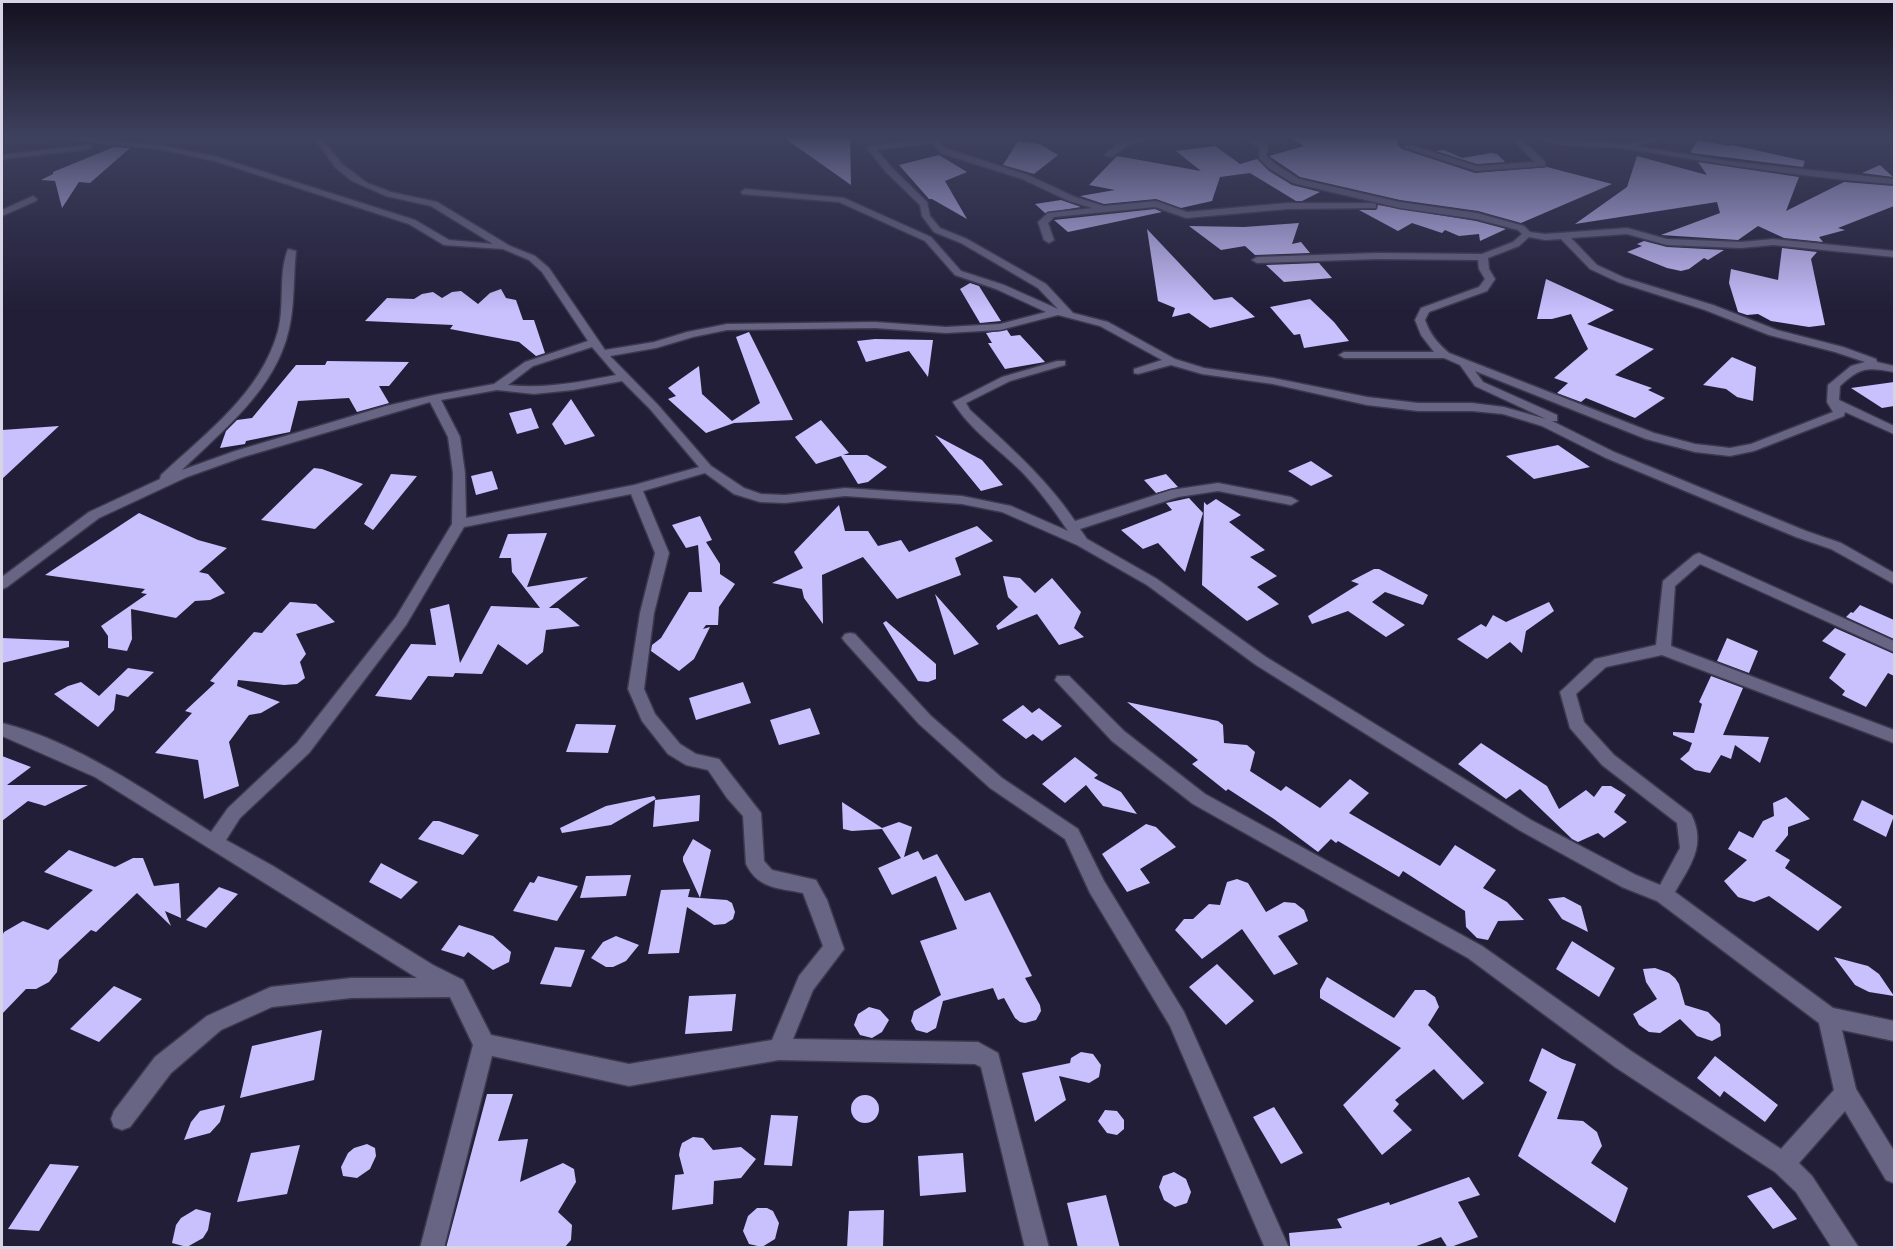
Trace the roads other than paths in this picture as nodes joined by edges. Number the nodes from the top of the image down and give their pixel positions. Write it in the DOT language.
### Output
graph roads {
  1 [pos="329,195"];
  2 [pos="400,195"];
  3 [pos="784,195"];
  4 [pos="915,195"];
  5 [pos="1064,195"];
  6 [pos="1358,195"];
  7 [pos="33,199"];
  8 [pos="1400,205"];
  9 [pos="1104,209"];
  10 [pos="2,213"];
  11 [pos="1527,234"];
  12 [pos="1563,235"];
  13 [pos="1050,240"];
  14 [pos="507,248"];
  15 [pos="291,251"];
  16 [pos="1894,254"];
  17 [pos="1483,256"];
  18 [pos="1257,260"];
  19 [pos="1065,312"];
  20 [pos="598,348"];
  21 [pos="1344,355"];
  22 [pos="1445,355"];
  23 [pos="1171,361"];
  24 [pos="1061,363"];
  25 [pos="1465,364"];
  26 [pos="1870,364"];
  27 [pos="1894,369"];
  28 [pos="1138,371"];
  29 [pos="624,377"];
  30 [pos="497,387"];
  31 [pos="434,398"];
  32 [pos="1833,402"];
  33 [pos="1894,430"];
  34 [pos="1610,455"];
  35 [pos="707,469"];
  36 [pos="155,488"];
  37 [pos="636,489"];
  38 [pos="1291,501"];
  39 [pos="459,524"];
  40 [pos="1072,527"];
  41 [pos="1082,542"];
  42 [pos="1894,579"];
  43 [pos="2,584"];
  44 [pos="850,638"];
  45 [pos="1894,647"];
  46 [pos="1663,650"];
  47 [pos="1063,680"];
  48 [pos="2,729"];
  49 [pos="1894,737"];
  50 [pos="214,843"];
  51 [pos="1664,895"];
  52 [pos="456,987"];
  53 [pos="1828,1017"];
  54 [pos="1894,1031"];
  55 [pos="484,1044"];
  56 [pos="778,1049"];
  57 [pos="1846,1093"];
  58 [pos="122,1119"];
  59 [pos="1783,1164"];
  60 [pos="1894,1172"];
  61 [pos="432,1248"];
  62 [pos="1037,1248"];
  63 [pos="1277,1248"];
  64 [pos="1847,1248"];
  1 -- 14 [label="street"];
  2 -- 14 [label="street"];
  3 -- 19 [label="street"];
  4 -- 19 [label="street"];
  5 -- 9 [label="street"];
  6 -- 8 [label="street"];
  7 -- 10 [label="street"];
  8 -- 9 [label="street"];
  8 -- 11 [label="street"];
  9 -- 13 [label="street"];
  11 -- 12 [label="street"];
  11 -- 17 [label="street"];
  12 -- 16 [label="street"];
  12 -- 26 [label="street"];
  14 -- 20 [label="street"];
  15 -- 36 [label="street"];
  17 -- 18 [label="street"];
  17 -- 22 [label="street"];
  19 -- 20 [label="street"];
  19 -- 23 [label="street"];
  20 -- 29 [label="street"];
  20 -- 30 [label="street"];
  21 -- 22 [label="street"];
  22 -- 25 [label="street"];
  23 -- 28 [label="street"];
  23 -- 34 [label="street"];
  24 -- 40 [label="street"];
  25 -- 32 [label="street"];
  25 -- 34 [label="street"];
  26 -- 27 [label="street"];
  26 -- 32 [label="street"];
  29 -- 30 [label="street"];
  29 -- 35 [label="street"];
  30 -- 31 [label="street"];
  31 -- 36 [label="street"];
  31 -- 39 [label="street"];
  32 -- 33 [label="street"];
  34 -- 42 [label="street"];
  35 -- 37 [label="street"];
  35 -- 41 [label="street"];
  36 -- 43 [label="street"];
  37 -- 39 [label="street"];
  37 -- 56 [label="street"];
  38 -- 40 [label="street"];
  39 -- 50 [label="street"];
  40 -- 41 [label="street"];
  41 -- 51 [label="street"];
  44 -- 63 [label="street"];
  45 -- 46 [label="street"];
  46 -- 49 [label="street"];
  46 -- 51 [label="street"];
  47 -- 59 [label="street"];
  48 -- 50 [label="street"];
  50 -- 52 [label="street"];
  51 -- 53 [label="street"];
  52 -- 55 [label="street"];
  52 -- 58 [label="street"];
  53 -- 54 [label="street"];
  53 -- 57 [label="street"];
  55 -- 56 [label="street"];
  55 -- 61 [label="street"];
  56 -- 62 [label="street"];
  57 -- 59 [label="street"];
  57 -- 60 [label="street"];
  59 -- 64 [label="street"];
}
